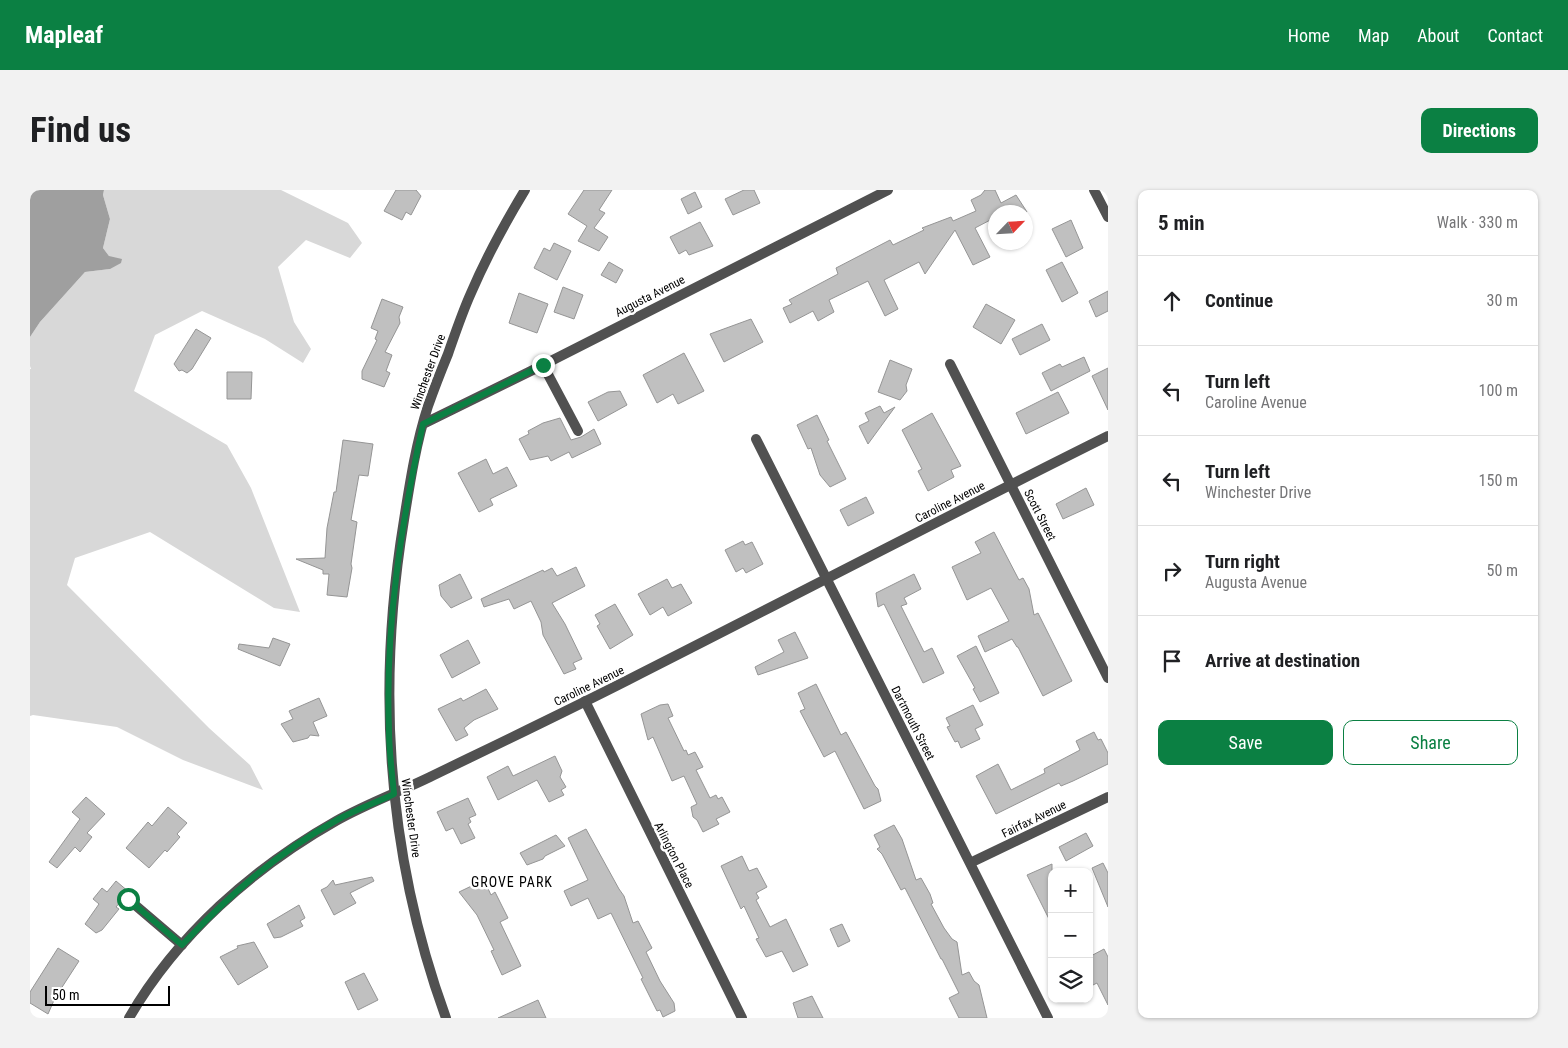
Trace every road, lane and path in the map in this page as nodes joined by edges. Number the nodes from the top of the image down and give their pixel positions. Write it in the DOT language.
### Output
graph roads {
  1 [pos="525,190"];
  2 [pos="888,190"];
  3 [pos="1094,190"];
  4 [pos="1108,217"];
  5 [pos="950,364"];
  6 [pos="543,365"];
  7 [pos="423,424"];
  8 [pos="578,431"];
  9 [pos="1108,436"];
  10 [pos="756,439"];
  11 [pos="1010,485"];
  12 [pos="827,579"];
  13 [pos="1108,678"];
  14 [pos="586,702"];
  15 [pos="394,794"];
  16 [pos="1108,797"];
  17 [pos="970,863"];
  18 [pos="128,899"];
  19 [pos="182,945"];
  20 [pos="129,1018"];
  21 [pos="446,1018"];
  22 [pos="742,1018"];
  23 [pos="1048,1018"];
  1 -- 7 [label="street, Winchester Drive"];
  2 -- 6 [label="street, Augusta Avenue"];
  3 -- 4 [label="street"];
  5 -- 11 [label="street, Scott Street"];
  6 -- 7 [label="street, Augusta Avenue"];
  6 -- 8 [label="street"];
  7 -- 15 [label="street, Winchester Drive"];
  9 -- 11 [label="street, Caroline Avenue"];
  10 -- 12 [label="street, Dartmouth Street"];
  11 -- 12 [label="street, Caroline Avenue"];
  11 -- 13 [label="street, Scott Street"];
  12 -- 14 [label="street, Caroline Avenue"];
  12 -- 17 [label="street, Dartmouth Street"];
  14 -- 15 [label="street, Caroline Avenue"];
  14 -- 22 [label="street, Arlington Place"];
  15 -- 19 [label="street, Caroline Avenue"];
  15 -- 21 [label="street, Winchester Drive"];
  16 -- 17 [label="street, Fairfax Avenue"];
  17 -- 23 [label="street, Dartmouth Street"];
  18 -- 19 [label="street"];
  19 -- 20 [label="street, Caroline Avenue"];
}
